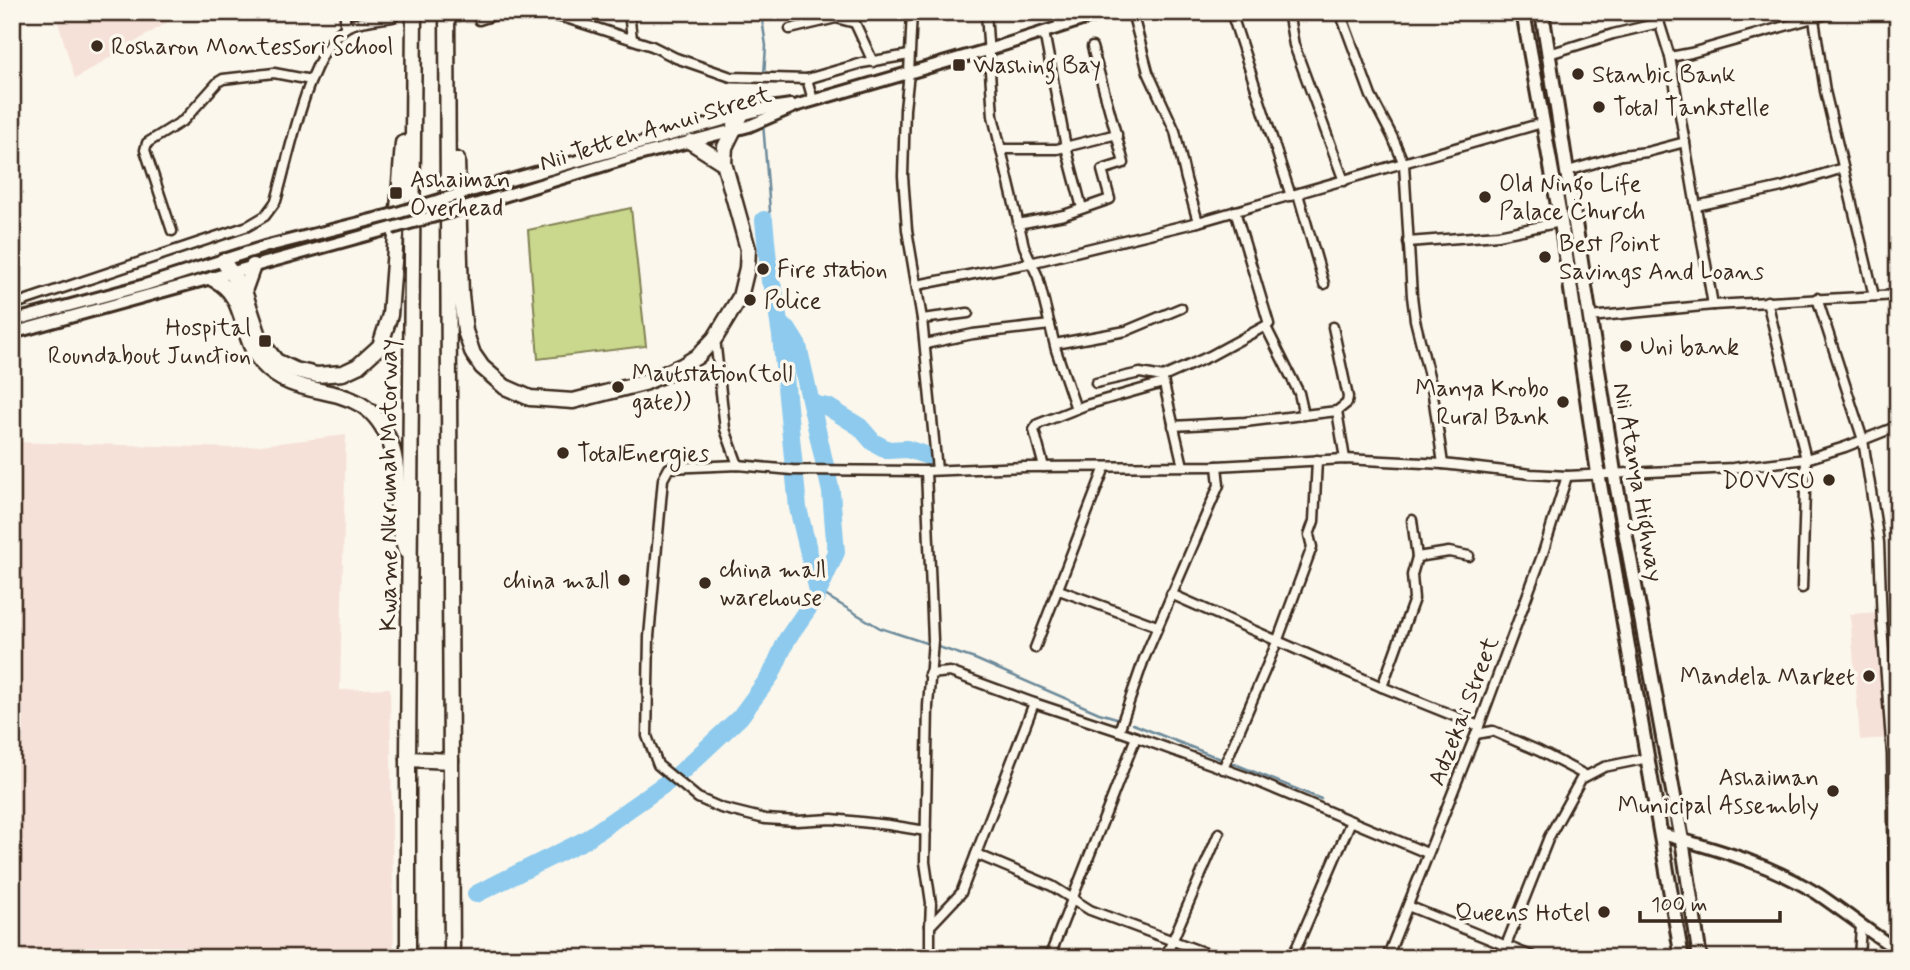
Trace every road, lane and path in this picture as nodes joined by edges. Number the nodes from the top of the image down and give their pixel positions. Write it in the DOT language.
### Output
graph roads {
  1 [pos="345,12"];
  2 [pos="414,12"];
  3 [pos="447,12"];
  4 [pos="504,12"];
  5 [pos="538,12"];
  6 [pos="629,12"];
  7 [pos="852,12"];
  8 [pos="912,12"];
  9 [pos="986,12"];
  10 [pos="1056,12"];
  11 [pos="1107,12"];
  12 [pos="1132,12"];
  13 [pos="1231,12"];
  14 [pos="1288,12"];
  15 [pos="1340,12"];
  16 [pos="1524,12"];
  17 [pos="1542,12"];
  18 [pos="1656,12"];
  19 [pos="1834,12"];
  20 [pos="1889,12"];
  21 [pos="393,17"];
  22 [pos="1814,19"];
  23 [pos="479,20"];
  24 [pos="1898,20"];
  25 [pos="855,23"];
  26 [pos="1659,23"];
  27 [pos="1060,26"];
  28 [pos="345,28"];
  29 [pos="790,29"];
  30 [pos="1044,32"];
  31 [pos="632,39"];
  32 [pos="1093,47"];
  33 [pos="991,49"];
  34 [pos="447,51"];
  35 [pos="414,52"];
  36 [pos="1549,54"];
  37 [pos="909,55"];
  38 [pos="1670,57"];
  39 [pos="873,62"];
  40 [pos="909,73"];
  41 [pos="807,79"];
  42 [pos="311,80"];
  43 [pos="813,100"];
  44 [pos="797,105"];
  45 [pos="741,115"];
  46 [pos="1542,123"];
  47 [pos="732,131"];
  48 [pos="1117,134"];
  49 [pos="691,142"];
  50 [pos="1685,142"];
  51 [pos="1066,147"];
  52 [pos="1001,149"];
  53 [pos="724,163"];
  54 [pos="1404,164"];
  55 [pos="1843,167"];
  56 [pos="1568,171"];
  57 [pos="1344,181"];
  58 [pos="1294,195"];
  59 [pos="1696,206"];
  60 [pos="1082,208"];
  61 [pos="1235,211"];
  62 [pos="1198,222"];
  63 [pos="1561,222"];
  64 [pos="1018,224"];
  65 [pos="172,231"];
  66 [pos="1408,242"];
  67 [pos="1030,263"];
  68 [pos="253,266"];
  69 [pos="227,267"];
  70 [pos="213,279"];
  71 [pos="1324,284"];
  72 [pos="917,285"];
  73 [pos="244,291"];
  74 [pos="1898,295"];
  75 [pos="1874,296"];
  76 [pos="1817,298"];
  77 [pos="1767,301"];
  78 [pos="1713,305"];
  79 [pos="1181,308"];
  80 [pos="968,313"];
  81 [pos="13,314"];
  82 [pos="1590,317"];
  83 [pos="922,319"];
  84 [pos="1050,326"];
  85 [pos="1266,327"];
  86 [pos="1333,327"];
  87 [pos="12,333"];
  88 [pos="715,338"];
  89 [pos="925,344"];
  90 [pos="1055,344"];
  91 [pos="1163,380"];
  92 [pos="1096,383"];
  93 [pos="1076,409"];
  94 [pos="1337,411"];
  95 [pos="1304,415"];
  96 [pos="1173,426"];
  97 [pos="1898,426"];
  98 [pos="1863,440"];
  99 [pos="1345,459"];
  100 [pos="1806,459"];
  101 [pos="1317,460"];
  102 [pos="1443,464"];
  103 [pos="738,465"];
  104 [pos="1183,466"];
  105 [pos="1217,466"];
  106 [pos="1044,467"];
  107 [pos="1105,467"];
  108 [pos="937,470"];
  109 [pos="926,471"];
  110 [pos="1614,472"];
  111 [pos="1598,473"];
  112 [pos="1567,476"];
  113 [pos="1412,520"];
  114 [pos="1469,556"];
  115 [pos="1417,557"];
  116 [pos="411,568"];
  117 [pos="1802,588"];
  118 [pos="1059,590"];
  119 [pos="1171,594"];
  120 [pos="1157,626"];
  121 [pos="1277,642"];
  122 [pos="1035,648"];
  123 [pos="929,674"];
  124 [pos="1382,687"];
  125 [pos="1034,703"];
  126 [pos="1477,730"];
  127 [pos="1119,731"];
  128 [pos="1136,737"];
  129 [pos="1648,758"];
  130 [pos="408,759"];
  131 [pos="451,761"];
  132 [pos="1223,769"];
  133 [pos="1585,775"];
  134 [pos="1351,821"];
  135 [pos="926,831"];
  136 [pos="1219,833"];
  137 [pos="1662,834"];
  138 [pos="1682,839"];
  139 [pos="976,853"];
  140 [pos="1427,853"];
  141 [pos="1071,898"];
  142 [pos="1408,906"];
  143 [pos="1860,925"];
  144 [pos="930,926"];
  145 [pos="1172,940"];
  146 [pos="1505,946"];
  147 [pos="1896,950"];
  148 [pos="408,958"];
  149 [pos="452,958"];
  150 [pos="930,958"];
  151 [pos="1049,958"];
  152 [pos="1165,958"];
  153 [pos="1219,958"];
  154 [pos="1292,958"];
  155 [pos="1387,958"];
  156 [pos="1501,958"];
  157 [pos="1536,958"];
  158 [pos="1682,958"];
  159 [pos="1700,958"];
  160 [pos="1859,958"];
  1 -- 28 [label="street"];
  2 -- 35 [label="highway, Kwame Nkrumah Motorway"];
  3 -- 34 [label="highway"];
  4 -- 23 [label="street"];
  5 -- 31 [label="street"];
  6 -- 31 [label="street"];
  7 -- 25 [label="street"];
  8 -- 37 [label="street"];
  9 -- 33 [label="street"];
  10 -- 27 [label="street"];
  11 -- 27 [label="main road, Nii Tetteh Amui Street"];
  12 -- 62 [label="street"];
  13 -- 58 [label="street"];
  14 -- 57 [label="street"];
  15 -- 54 [label="street"];
  16 -- 46 [label="main road"];
  17 -- 36 [label="main road, Nii Atanya Highway"];
  18 -- 26 [label="street"];
  19 -- 22 [label="street"];
  20 -- 24 [label="street"];
  21 -- 28 [label="street"];
  22 -- 38 [label="street"];
  22 -- 55 [label="street"];
  25 -- 29 [label="street"];
  25 -- 39 [label="street"];
  26 -- 36 [label="street"];
  26 -- 38 [label="street"];
  27 -- 30 [label="main road, Nii Tetteh Amui Street"];
  28 -- 42 [label="street"];
  30 -- 33 [label="main road, Nii Tetteh Amui Street"];
  30 -- 51 [label="street"];
  31 -- 41 [label="street"];
  32 -- 48 [label="street"];
  33 -- 40 [label="main road, Nii Tetteh Amui Street"];
  33 -- 52 [label="street"];
  34 -- 88 [label="highway"];
  34 -- 131 [label="highway"];
  35 -- 73 [label="highway"];
  35 -- 116 [label="highway, Kwame Nkrumah Motorway"];
  36 -- 56 [label="main road, Nii Atanya Highway"];
  37 -- 39 [label="street"];
  37 -- 40 [label="street"];
  38 -- 50 [label="street"];
  39 -- 41 [label="street"];
  40 -- 43 [label="main road, Nii Tetteh Amui Street"];
  40 -- 72 [label="street"];
  41 -- 43 [label="street"];
  42 -- 65 [label="street"];
  42 -- 81 [label="street"];
  43 -- 44 [label="main road, Nii Tetteh Amui Street"];
  44 -- 45 [label="main road"];
  44 -- 47 [label="main road, Nii Tetteh Amui Street"];
  45 -- 47 [label="highway"];
  45 -- 69 [label="main road, bridge"];
  46 -- 54 [label="street"];
  46 -- 63 [label="main road"];
  47 -- 49 [label="main road, Nii Tetteh Amui Street"];
  47 -- 53 [label="highway"];
  48 -- 51 [label="street"];
  48 -- 60 [label="street"];
  49 -- 53 [label="highway"];
  49 -- 68 [label="main road, Nii Tetteh Amui Street, bridge"];
  50 -- 56 [label="street"];
  50 -- 59 [label="street"];
  51 -- 52 [label="street"];
  51 -- 60 [label="street"];
  52 -- 64 [label="street"];
  53 -- 88 [label="highway"];
  54 -- 57 [label="street"];
  54 -- 66 [label="street"];
  55 -- 59 [label="street"];
  55 -- 75 [label="street"];
  56 -- 82 [label="main road, Nii Atanya Highway"];
  57 -- 58 [label="street"];
  58 -- 61 [label="street"];
  58 -- 71 [label="street"];
  59 -- 78 [label="street"];
  60 -- 64 [label="street"];
  61 -- 62 [label="street"];
  61 -- 85 [label="street"];
  62 -- 67 [label="street"];
  63 -- 66 [label="street"];
  63 -- 111 [label="main road"];
  64 -- 67 [label="street"];
  66 -- 102 [label="street"];
  67 -- 72 [label="street"];
  67 -- 84 [label="street"];
  68 -- 69 [label="main road, Nii Tetteh Amui Street"];
  68 -- 73 [label="highway"];
  69 -- 70 [label="main road"];
  69 -- 73 [label="highway"];
  69 -- 81 [label="main road"];
  70 -- 87 [label="main road"];
  70 -- 116 [label="highway"];
  72 -- 83 [label="street"];
  74 -- 75 [label="street"];
  75 -- 76 [label="street"];
  76 -- 77 [label="street"];
  76 -- 98 [label="street"];
  77 -- 78 [label="street"];
  77 -- 100 [label="street"];
  78 -- 82 [label="street"];
  79 -- 90 [label="street"];
  80 -- 83 [label="street"];
  82 -- 110 [label="main road, Nii Atanya Highway"];
  83 -- 89 [label="street"];
  84 -- 89 [label="street"];
  84 -- 90 [label="street"];
  85 -- 91 [label="street"];
  85 -- 95 [label="street"];
  86 -- 94 [label="street"];
  88 -- 103 [label="street"];
  89 -- 108 [label="street"];
  90 -- 93 [label="street"];
  91 -- 92 [label="street"];
  91 -- 93 [label="street"];
  91 -- 96 [label="street"];
  93 -- 106 [label="street"];
  94 -- 95 [label="street"];
  94 -- 99 [label="street"];
  95 -- 96 [label="street"];
  96 -- 104 [label="street"];
  97 -- 98 [label="street"];
  98 -- 100 [label="street"];
  98 -- 147 [label="street"];
  99 -- 101 [label="street"];
  99 -- 102 [label="street"];
  100 -- 110 [label="street"];
  100 -- 117 [label="street"];
  101 -- 105 [label="street"];
  101 -- 121 [label="street"];
  102 -- 112 [label="street"];
  103 -- 109 [label="street"];
  103 -- 135 [label="street"];
  104 -- 105 [label="street"];
  104 -- 107 [label="street"];
  105 -- 119 [label="street"];
  106 -- 107 [label="street"];
  106 -- 108 [label="street"];
  107 -- 118 [label="street"];
  108 -- 109 [label="street"];
  109 -- 123 [label="street"];
  110 -- 111 [label="street"];
  110 -- 138 [label="main road, Nii Atanya Highway"];
  111 -- 112 [label="street"];
  111 -- 129 [label="main road"];
  112 -- 126 [label="street, Adzekai Street"];
  113 -- 115 [label="street"];
  114 -- 115 [label="street"];
  115 -- 124 [label="street"];
  116 -- 130 [label="highway, Kwame Nkrumah Motorway"];
  118 -- 120 [label="street"];
  118 -- 122 [label="street"];
  119 -- 120 [label="street"];
  119 -- 121 [label="street"];
  120 -- 127 [label="street"];
  121 -- 124 [label="street"];
  121 -- 132 [label="street"];
  123 -- 125 [label="street"];
  123 -- 135 [label="street"];
  124 -- 126 [label="street"];
  125 -- 127 [label="street"];
  125 -- 139 [label="street"];
  126 -- 133 [label="street"];
  126 -- 140 [label="street, Adzekai Street"];
  127 -- 128 [label="street"];
  128 -- 132 [label="street"];
  128 -- 141 [label="street"];
  129 -- 133 [label="street"];
  129 -- 137 [label="main road"];
  130 -- 131 [label="highway"];
  130 -- 148 [label="highway, Kwame Nkrumah Motorway"];
  131 -- 149 [label="highway"];
  132 -- 134 [label="street"];
  133 -- 146 [label="street"];
  134 -- 140 [label="street"];
  134 -- 154 [label="street"];
  135 -- 144 [label="street"];
  136 -- 145 [label="street"];
  137 -- 138 [label="main road"];
  137 -- 158 [label="main road"];
  138 -- 143 [label="main road"];
  138 -- 159 [label="main road, Nii Atanya Highway"];
  139 -- 141 [label="street"];
  139 -- 144 [label="street"];
  140 -- 142 [label="street, Adzekai Street"];
  141 -- 145 [label="street"];
  141 -- 151 [label="street"];
  142 -- 146 [label="street"];
  142 -- 155 [label="street, Adzekai Street"];
  143 -- 147 [label="main road"];
  143 -- 160 [label="street"];
  144 -- 150 [label="street"];
  145 -- 152 [label="street"];
  145 -- 153 [label="street"];
  146 -- 156 [label="street"];
  146 -- 157 [label="street"];
}
